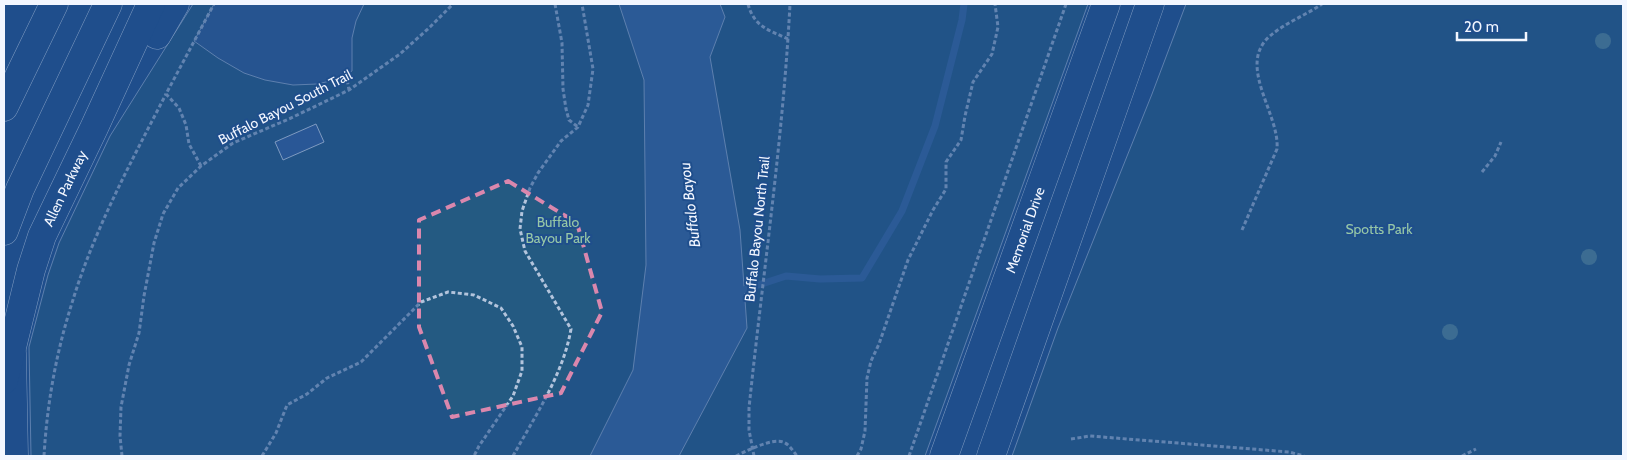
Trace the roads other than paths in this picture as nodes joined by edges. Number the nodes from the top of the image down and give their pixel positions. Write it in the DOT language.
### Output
graph roads {
  1 [pos="54,4"];
  2 [pos="108,4"];
  3 [pos="151,4"];
  4 [pos="175,4"];
  5 [pos="1106,4"];
  6 [pos="1150,4"];
  7 [pos="1159,4"];
  8 [pos="91,38"];
  9 [pos="1136,45"];
  10 [pos="4,107"];
  11 [pos="94,128"];
  12 [pos="4,178"];
  13 [pos="4,231"];
  14 [pos="11,345"];
  15 [pos="4,380"];
  16 [pos="14,456"];
  17 [pos="944,456"];
  18 [pos="991,456"];
  1 -- 10 [label="main road"];
  2 -- 8 [label="main road"];
  3 -- 11 [label="main road, Allen Parkway"];
  4 -- 11 [label="main road"];
  5 -- 17 [label="main road, Memorial Drive"];
  6 -- 9 [label="main road"];
  7 -- 9 [label="main road"];
  8 -- 12 [label="main road"];
  8 -- 13 [label="main road"];
  9 -- 18 [label="main road"];
  11 -- 14 [label="main road, Allen Parkway"];
  14 -- 15 [label="main road, Allen Parkway"];
  14 -- 16 [label="main road"];
}
